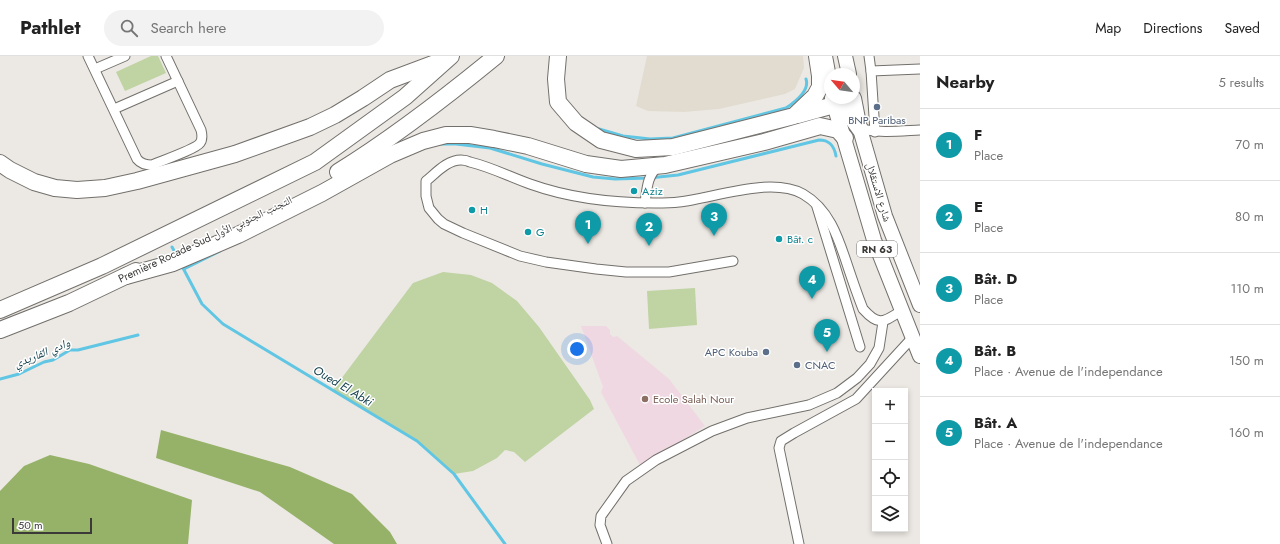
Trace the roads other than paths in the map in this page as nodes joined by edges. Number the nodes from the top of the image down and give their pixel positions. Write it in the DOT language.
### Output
graph roads {
  1 [pos="88,56"];
  2 [pos="125,56"];
  3 [pos="166,56"];
  4 [pos="450,56"];
  5 [pos="496,56"];
  6 [pos="558,56"];
  7 [pos="817,56"];
  8 [pos="826,56"];
  9 [pos="846,56"];
  10 [pos="869,56"];
  11 [pos="828,68"];
  12 [pos="848,68"];
  13 [pos="920,69"];
  14 [pos="95,70"];
  15 [pos="871,71"];
  16 [pos="178,82"];
  17 [pos="843,105"];
  18 [pos="114,109"];
  19 [pos="794,116"];
  20 [pos="820,126"];
  21 [pos="868,130"];
  22 [pos="920,130"];
  23 [pos="845,138"];
  24 [pos="0,162"];
  25 [pos="653,174"];
  26 [pos="816,202"];
  27 [pos="645,203"];
  28 [pos="732,262"];
  29 [pos="126,276"];
  30 [pos="920,306"];
  31 [pos="0,310"];
  32 [pos="903,310"];
  33 [pos="883,322"];
  34 [pos="0,330"];
  35 [pos="913,337"];
  36 [pos="860,347"];
  37 [pos="920,356"];
  38 [pos="607,544"];
  39 [pos="799,544"];
  1 -- 14 [label="street"];
  2 -- 14 [label="street"];
  3 -- 16 [label="street"];
  4 -- 24 [label="highway"];
  4 -- 31 [label="highway, Première Rocade Sud التجنب الجنوبي الأول"];
  5 -- 29 [label="highway, Première Rocade Sud التجنب الجنوبي الأول"];
  6 -- 19 [label="highway"];
  7 -- 19 [label="highway"];
  8 -- 11 [label="main road"];
  9 -- 12 [label="main road"];
  10 -- 15 [label="street"];
  13 -- 15 [label="street"];
  14 -- 18 [label="street"];
  15 -- 21 [label="street"];
  16 -- 18 [label="street"];
  16 -- 18 [label="street"];
  17 -- 19 [label="highway"];
  17 -- 20 [label="highway"];
  17 -- 21 [label="highway"];
  17 -- 23 [label="main road, RN 63"];
  20 -- 23 [label="highway"];
  20 -- 25 [label="highway"];
  21 -- 22 [label="street"];
  21 -- 30 [label="main road, شارع الاستقلال / RN 63"];
  23 -- 32 [label="main road, RN 63"];
  25 -- 27 [label="street"];
  25 -- 29 [label="highway"];
  26 -- 27 [label="street"];
  26 -- 33 [label="street"];
  26 -- 36 [label="street"];
  27 -- 28 [label="street"];
  29 -- 34 [label="highway, Première Rocade Sud التجنب الجنوبي الأول"];
  32 -- 33 [label="street"];
  32 -- 35 [label="main road, RN 63"];
  33 -- 38 [label="street"];
  35 -- 37 [label="main road, RN 63"];
  35 -- 39 [label="street"];
}
